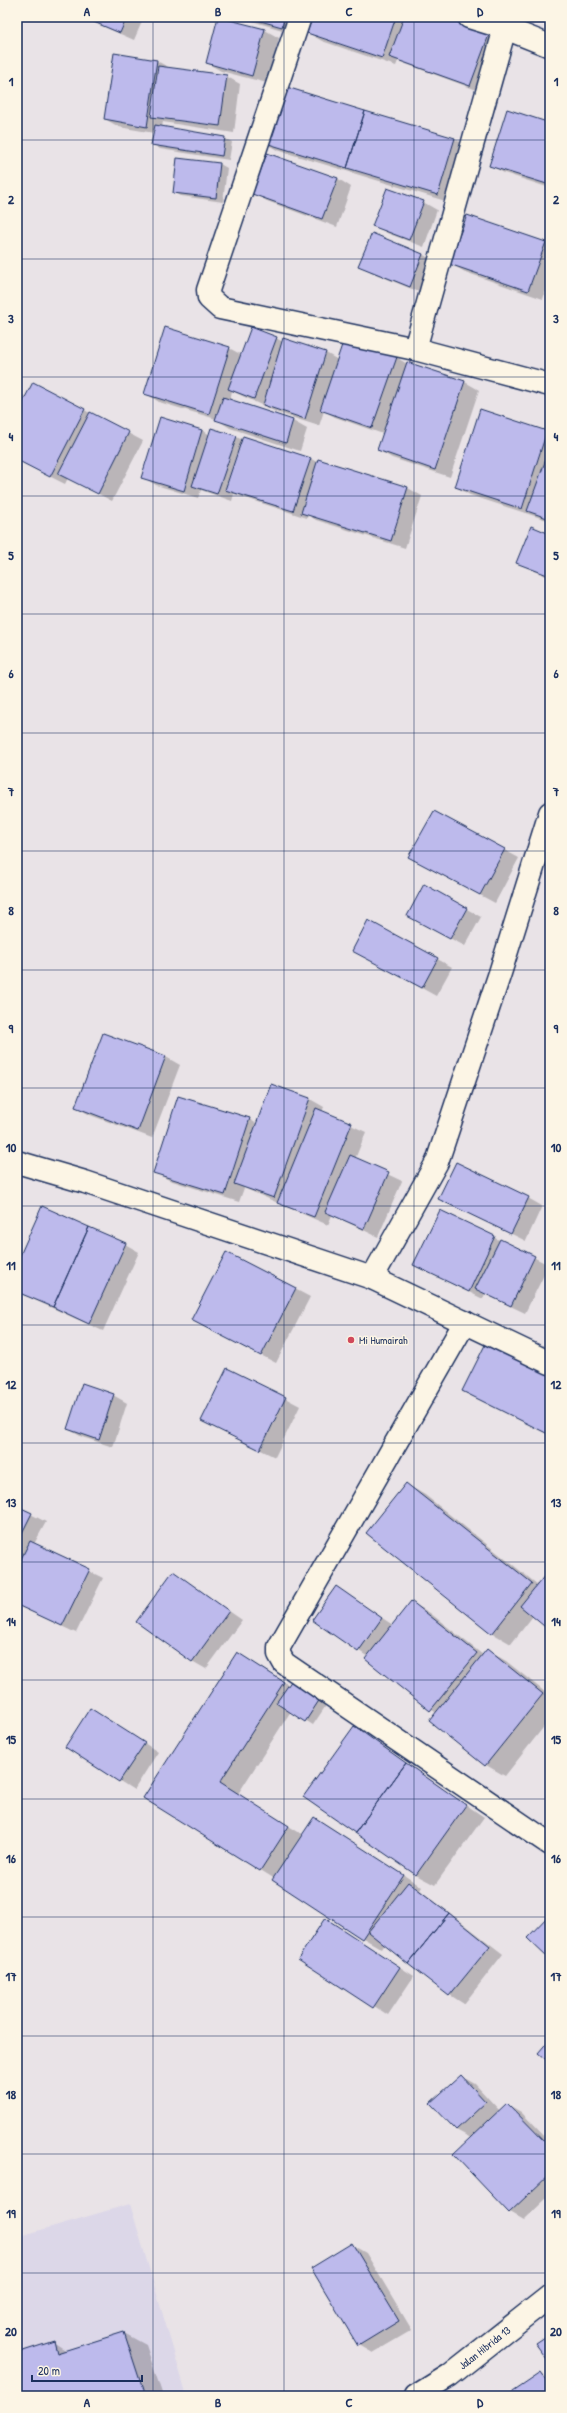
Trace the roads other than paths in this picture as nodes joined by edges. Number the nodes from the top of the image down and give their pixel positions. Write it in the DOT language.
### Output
graph roads {
  1 [pos="300,17"];
  2 [pos="469,17"];
  3 [pos="505,28"];
  4 [pos="550,46"];
  5 [pos="415,349"];
  6 [pos="550,385"];
  7 [pos="550,813"];
  8 [pos="17,1162"];
  9 [pos="372,1278"];
  10 [pos="466,1322"];
  11 [pos="550,1363"];
  12 [pos="550,1844"];
  13 [pos="550,2296"];
  14 [pos="416,2396"];
  1 -- 5 [label="street"];
  2 -- 3 [label="street"];
  3 -- 4 [label="street"];
  3 -- 5 [label="street"];
  5 -- 6 [label="street"];
  7 -- 9 [label="street"];
  8 -- 9 [label="street"];
  9 -- 10 [label="street"];
  10 -- 11 [label="street"];
  10 -- 12 [label="street"];
  13 -- 14 [label="street, Jalan Hibrida 13"];
}
